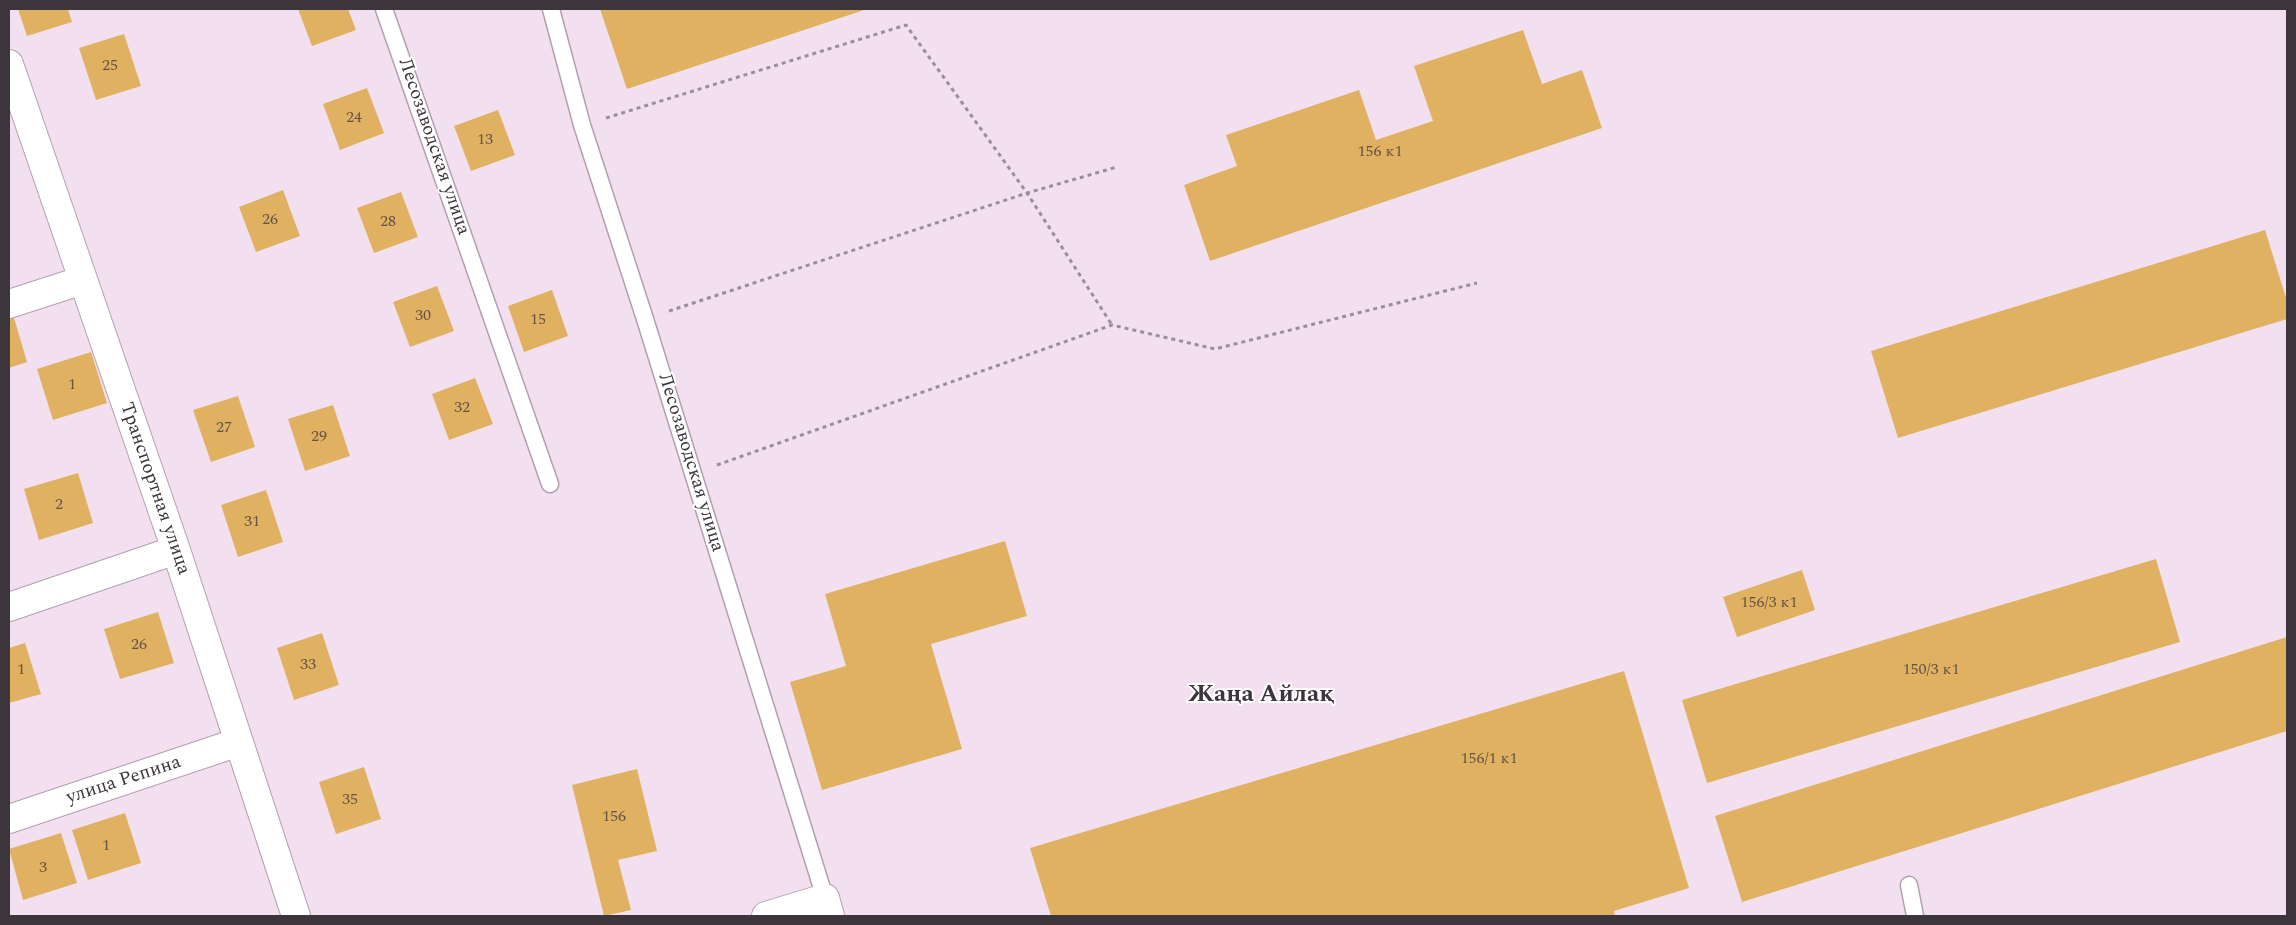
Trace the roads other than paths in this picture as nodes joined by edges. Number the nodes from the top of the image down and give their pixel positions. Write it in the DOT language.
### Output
graph roads {
  1 [pos="384,9"];
  2 [pos="550,9"];
  3 [pos="10,74"];
  4 [pos="83,280"];
  5 [pos="9,304"];
  6 [pos="550,484"];
  7 [pos="176,550"];
  8 [pos="9,607"];
  9 [pos="239,742"];
  10 [pos="9,819"];
  11 [pos="1909,884"];
  12 [pos="827,907"];
  13 [pos="296,916"];
  14 [pos="766,916"];
  15 [pos="1916,916"];
  1 -- 6 [label="lane, Лесозаводская улица"];
  2 -- 12 [label="lane, Лесозаводская улица"];
  3 -- 4 [label="street, Транспортная улица"];
  4 -- 5 [label="street"];
  4 -- 7 [label="street, Транспортная улица"];
  7 -- 8 [label="street"];
  7 -- 9 [label="street, Транспортная улица"];
  9 -- 10 [label="street, улица Репина"];
  9 -- 13 [label="street, Транспортная улица"];
  11 -- 15 [label="lane"];
  12 -- 14 [label="street"];
}
